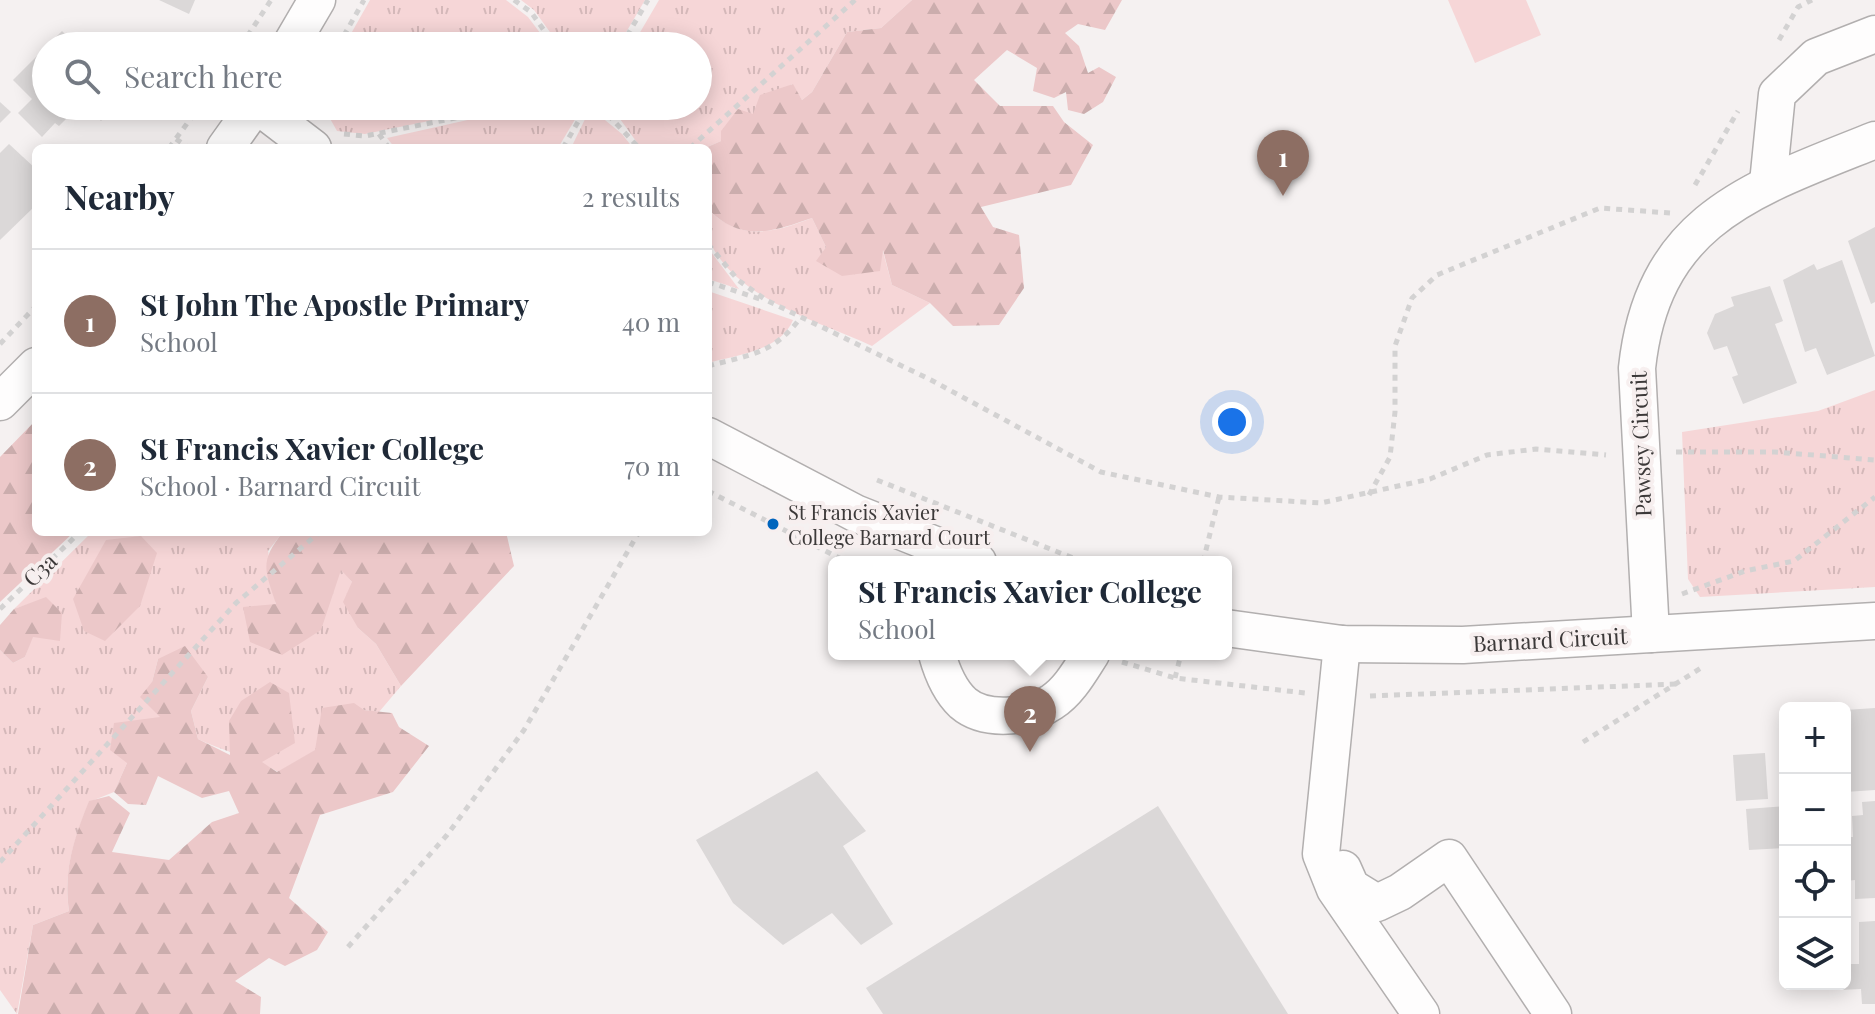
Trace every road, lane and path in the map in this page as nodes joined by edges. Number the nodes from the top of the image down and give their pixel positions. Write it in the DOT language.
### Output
graph roads {
  1 [pos="271,0"];
  2 [pos="317,0"];
  3 [pos="364,0"];
  4 [pos="514,0"];
  5 [pos="648,0"];
  6 [pos="855,0"];
  7 [pos="250,32"];
  8 [pos="298,32"];
  9 [pos="346,32"];
  10 [pos="545,32"];
  11 [pos="629,32"];
  12 [pos="1875,34"];
  13 [pos="190,120"];
  14 [pos="246,120"];
  15 [pos="283,120"];
  16 [pos="448,120"];
  17 [pos="579,120"];
  18 [pos="613,120"];
  19 [pos="379,134"];
  20 [pos="176,139"];
  21 [pos="1875,140"];
  22 [pos="324,141"];
  23 [pos="172,144"];
  24 [pos="183,144"];
  25 [pos="228,144"];
  26 [pos="386,144"];
  27 [pos="565,144"];
  28 [pos="635,144"];
  29 [pos="694,144"];
  30 [pos="1768,183"];
  31 [pos="1679,213"];
  32 [pos="712,249"];
  33 [pos="712,283"];
  34 [pos="766,300"];
  35 [pos="32,310"];
  36 [pos="801,317"];
  37 [pos="0,344"];
  38 [pos="712,365"];
  39 [pos="32,370"];
  40 [pos="0,402"];
  41 [pos="712,438"];
  42 [pos="1678,452"];
  43 [pos="1608,455"];
  44 [pos="1875,460"];
  45 [pos="869,477"];
  46 [pos="712,493"];
  47 [pos="1368,495"];
  48 [pos="1219,497"];
  49 [pos="1875,497"];
  50 [pos="76,536"];
  51 [pos="315,536"];
  52 [pos="637,536"];
  53 [pos="934,554"];
  54 [pos="835,556"];
  55 [pos="1068,556"];
  56 [pos="1204,556"];
  57 [pos="1649,596"];
  58 [pos="0,609"];
  59 [pos="1875,621"];
  60 [pos="1232,629"];
  61 [pos="1651,634"];
  62 [pos="1342,644"];
  63 [pos="939,660"];
  64 [pos="1096,660"];
  65 [pos="1114,660"];
  66 [pos="1180,660"];
  67 [pos="1708,664"];
  68 [pos="1175,678"];
  69 [pos="1677,684"];
  70 [pos="1337,697"];
  71 [pos="1583,742"];
  72 [pos="1326,822"];
  73 [pos="0,862"];
  74 [pos="348,947"];
  75 [pos="1421,1014"];
  76 [pos="1553,1014"];
  1 -- 7 [label="path"];
  2 -- 8 [label="street"];
  3 -- 9 [label="path"];
  4 -- 10 [label="path"];
  5 -- 11 [label="path"];
  6 -- 29 [label="path"];
  12 -- 30 [label="street"];
  13 -- 20 [label="path"];
  14 -- 25 [label="street"];
  15 -- 22 [label="street"];
  16 -- 19 [label="path"];
  17 -- 27 [label="path"];
  18 -- 28 [label="path"];
  19 -- 22 [label="path"];
  19 -- 26 [label="path"];
  20 -- 23 [label="path"];
  20 -- 24 [label="path"];
  21 -- 30 [label="street, Pawsey Circuit"];
  30 -- 57 [label="street, Pawsey Circuit"];
  31 -- 47 [label="path"];
  32 -- 34 [label="path"];
  33 -- 34 [label="path"];
  34 -- 36 [label="path"];
  35 -- 37 [label="path"];
  36 -- 38 [label="path"];
  36 -- 48 [label="path"];
  39 -- 40 [label="street"];
  41 -- 53 [label="street"];
  42 -- 44 [label="path"];
  43 -- 47 [label="path"];
  45 -- 55 [label="path"];
  46 -- 54 [label="path"];
  47 -- 48 [label="path"];
  48 -- 56 [label="path"];
  49 -- 57 [label="path"];
  50 -- 58 [label="path, C3a"];
  51 -- 73 [label="path"];
  52 -- 74 [label="path"];
  57 -- 61 [label="street, Pawsey Circuit"];
  59 -- 61 [label="street, Barnard Circuit"];
  60 -- 62 [label="street, Barnard Circuit"];
  61 -- 62 [label="street, Barnard Circuit"];
  62 -- 70 [label="street"];
  63 -- 64 [label="street"];
  65 -- 68 [label="path"];
  66 -- 68 [label="path"];
  67 -- 69 [label="path"];
  68 -- 70 [label="path"];
  69 -- 70 [label="path"];
  69 -- 71 [label="path"];
  70 -- 72 [label="street"];
  72 -- 75 [label="street"];
  72 -- 76 [label="street"];
}
